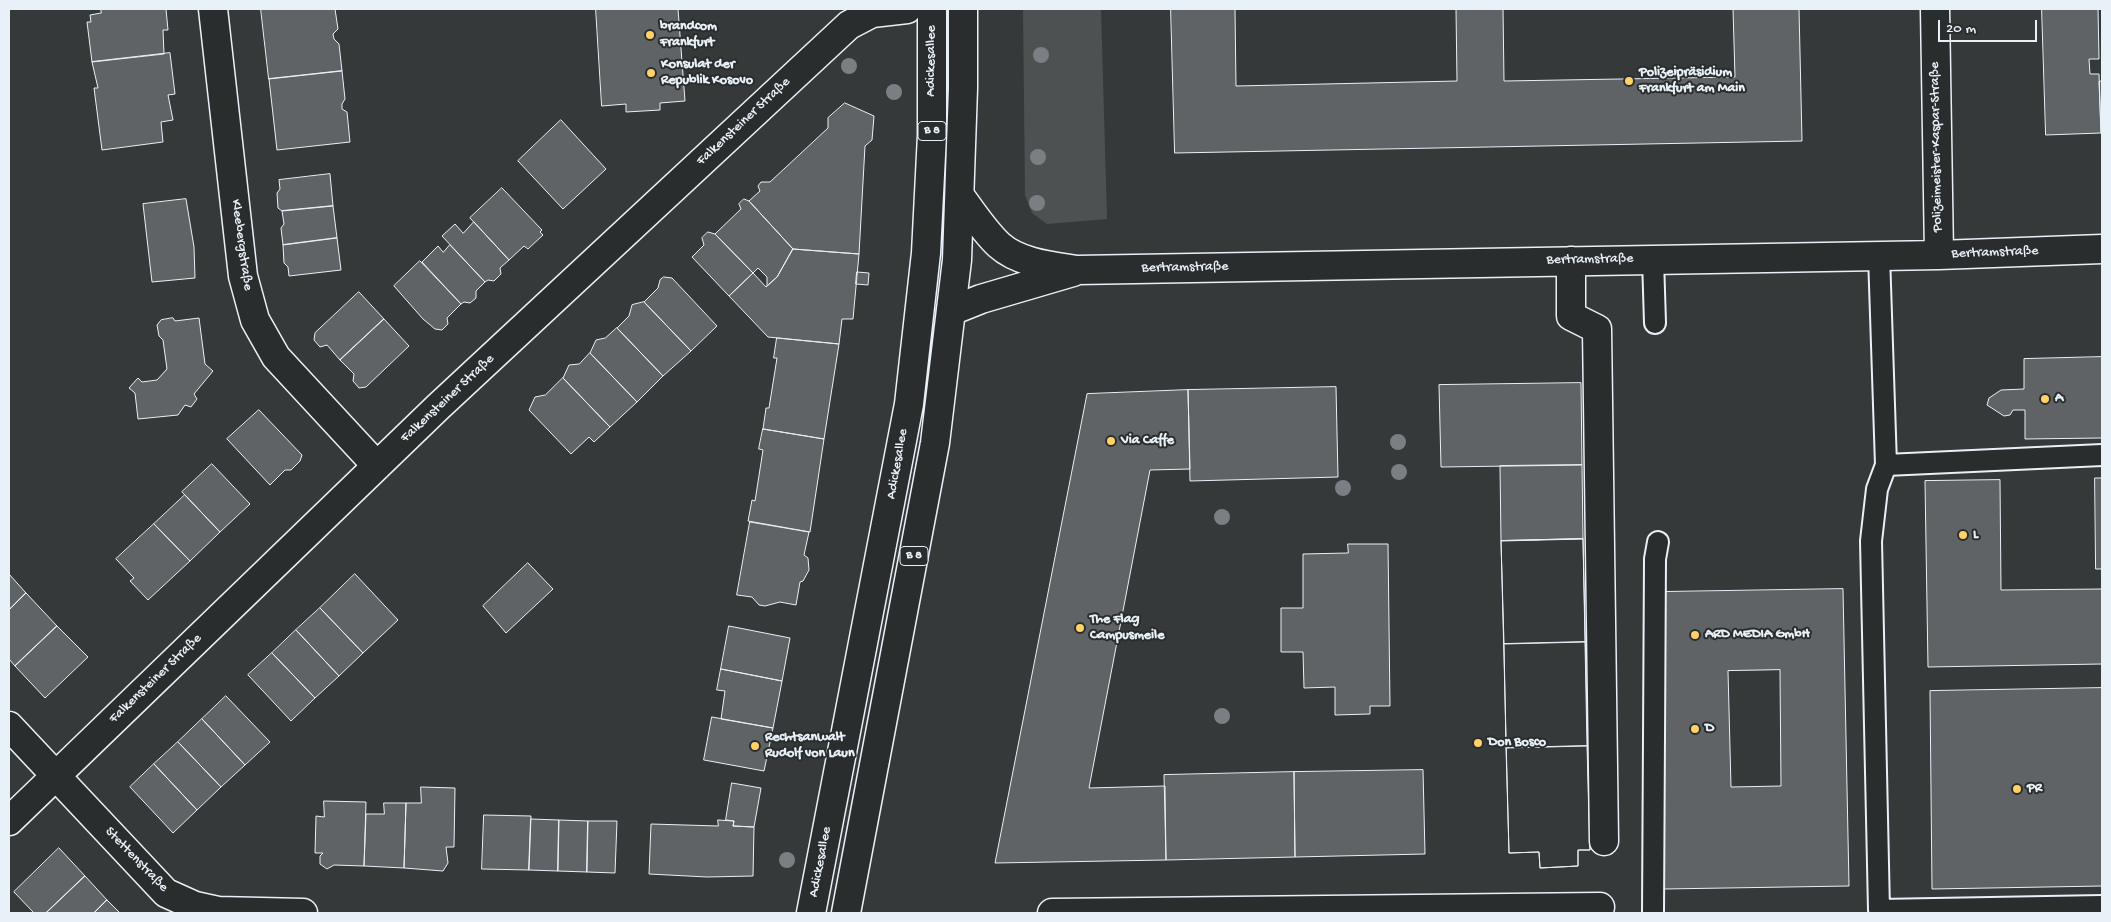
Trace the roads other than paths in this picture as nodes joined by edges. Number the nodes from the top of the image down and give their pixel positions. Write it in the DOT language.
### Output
graph roads {
  1 [pos="214,9"];
  2 [pos="907,9"];
  3 [pos="932,9"];
  4 [pos="963,9"];
  5 [pos="1935,9"];
  6 [pos="960,196"];
  7 [pos="2102,249"];
  8 [pos="1938,254"];
  9 [pos="1879,255"];
  10 [pos="1654,259"];
  11 [pos="1571,261"];
  12 [pos="1077,270"];
  13 [pos="951,311"];
  14 [pos="1655,323"];
  15 [pos="2102,455"];
  16 [pos="1886,465"];
  17 [pos="377,466"];
  18 [pos="1658,542"];
  19 [pos="9,726"];
  20 [pos="56,776"];
  21 [pos="9,821"];
  22 [pos="1604,841"];
  23 [pos="2102,906"];
  24 [pos="1600,907"];
  25 [pos="303,913"];
  26 [pos="811,913"];
  27 [pos="846,913"];
  28 [pos="1052,913"];
  29 [pos="1653,913"];
  1 -- 17 [label="street, Kleebergstraße"];
  2 -- 17 [label="street, Falkensteiner Straße"];
  3 -- 26 [label="street, Adickesallee / B 8"];
  4 -- 6 [label="street, B 8"];
  5 -- 8 [label="street, Polizeimeister-Kaspar-Straße"];
  6 -- 12 [label="street, Bertramstraße"];
  6 -- 13 [label="street, B 8"];
  7 -- 8 [label="street, Bertramstraße"];
  8 -- 9 [label="street, Bertramstraße"];
  9 -- 10 [label="street, Bertramstraße"];
  9 -- 16 [label="lane"];
  10 -- 11 [label="street, Bertramstraße"];
  10 -- 14 [label="lane"];
  11 -- 12 [label="street, Bertramstraße"];
  11 -- 22 [label="street"];
  12 -- 13 [label="street, Bertramstraße"];
  13 -- 27 [label="street, B 8"];
  15 -- 16 [label="lane"];
  16 -- 23 [label="lane"];
  17 -- 20 [label="street, Falkensteiner Straße"];
  18 -- 29 [label="lane"];
  19 -- 20 [label="street, Stettenstraße"];
  20 -- 21 [label="street, Falkensteiner Straße"];
  20 -- 25 [label="street, Stettenstraße"];
  24 -- 28 [label="street"];
}
